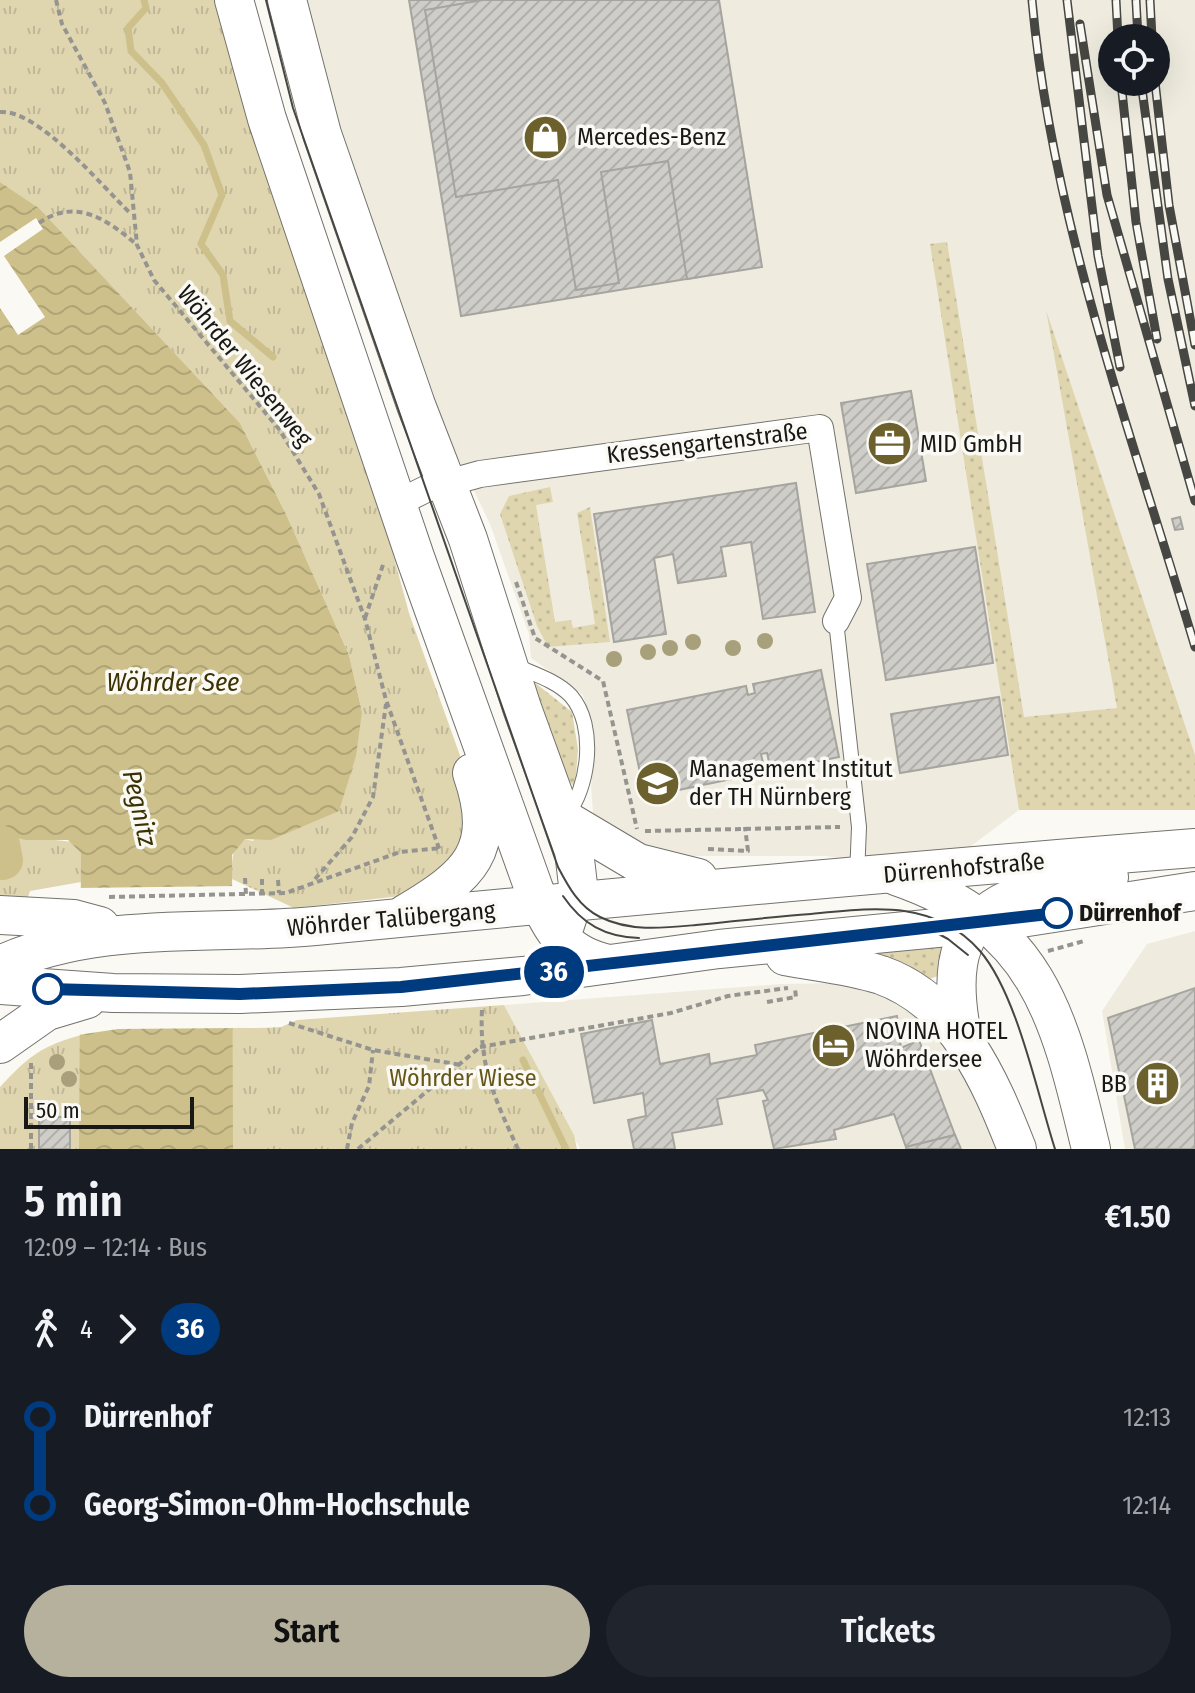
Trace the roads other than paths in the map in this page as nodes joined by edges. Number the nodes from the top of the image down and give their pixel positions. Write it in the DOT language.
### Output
graph roads {
  1 [pos="234,0"];
  2 [pos="287,0"];
  3 [pos="446,483"];
  4 [pos="398,503"];
  5 [pos="836,621"];
  6 [pos="452,653"];
  7 [pos="508,663"];
  8 [pos="564,819"];
  9 [pos="1193,848"];
  10 [pos="873,876"];
  11 [pos="736,887"];
  12 [pos="1195,891"];
  13 [pos="0,915"];
  14 [pos="558,915"];
  15 [pos="401,917"];
  16 [pos="982,922"];
  17 [pos="74,931"];
  18 [pos="743,947"];
  19 [pos="609,964"];
  20 [pos="0,965"];
  21 [pos="523,976"];
  22 [pos="0,985"];
  23 [pos="74,996"];
  24 [pos="12,1035"];
  25 [pos="963,1040"];
  26 [pos="1017,1149"];
  27 [pos="1091,1149"];
  1 -- 4 [label="main road"];
  2 -- 3 [label="main road"];
  3 -- 4 [label="street, Kressengartenstraße"];
  3 -- 5 [label="street, Kressengartenstraße"];
  3 -- 7 [label="main road"];
  4 -- 6 [label="main road"];
  5 -- 10 [label="lane"];
  6 -- 14 [label="main road"];
  6 -- 15 [label="main road"];
  7 -- 8 [label="main road"];
  7 -- 8 [label="lane"];
  8 -- 11 [label="main road, Dürrenhofstraße"];
  8 -- 14 [label="main road"];
  9 -- 10 [label="main road, Dürrenhofstraße"];
  9 -- 16 [label="main road, Dürrenhofstraße"];
  10 -- 11 [label="main road, Dürrenhofstraße"];
  10 -- 16 [label="main road"];
  11 -- 14 [label="main road, Dürrenhofstraße"];
  12 -- 16 [label="main road, Dürrenhofstraße"];
  13 -- 17 [label="main road"];
  14 -- 15 [label="main road, Wöhrder Talübergang"];
  14 -- 19 [label="main road"];
  14 -- 21 [label="main road"];
  15 -- 17 [label="main road, Wöhrder Talübergang"];
  16 -- 18 [label="main road, Dürrenhofstraße"];
  16 -- 25 [label="main road"];
  16 -- 27 [label="main road"];
  17 -- 20 [label="main road"];
  18 -- 19 [label="main road, Dürrenhofstraße"];
  18 -- 25 [label="main road"];
  19 -- 21 [label="main road"];
  21 -- 23 [label="main road"];
  22 -- 23 [label="main road"];
  23 -- 24 [label="main road"];
  25 -- 26 [label="main road"];
}
